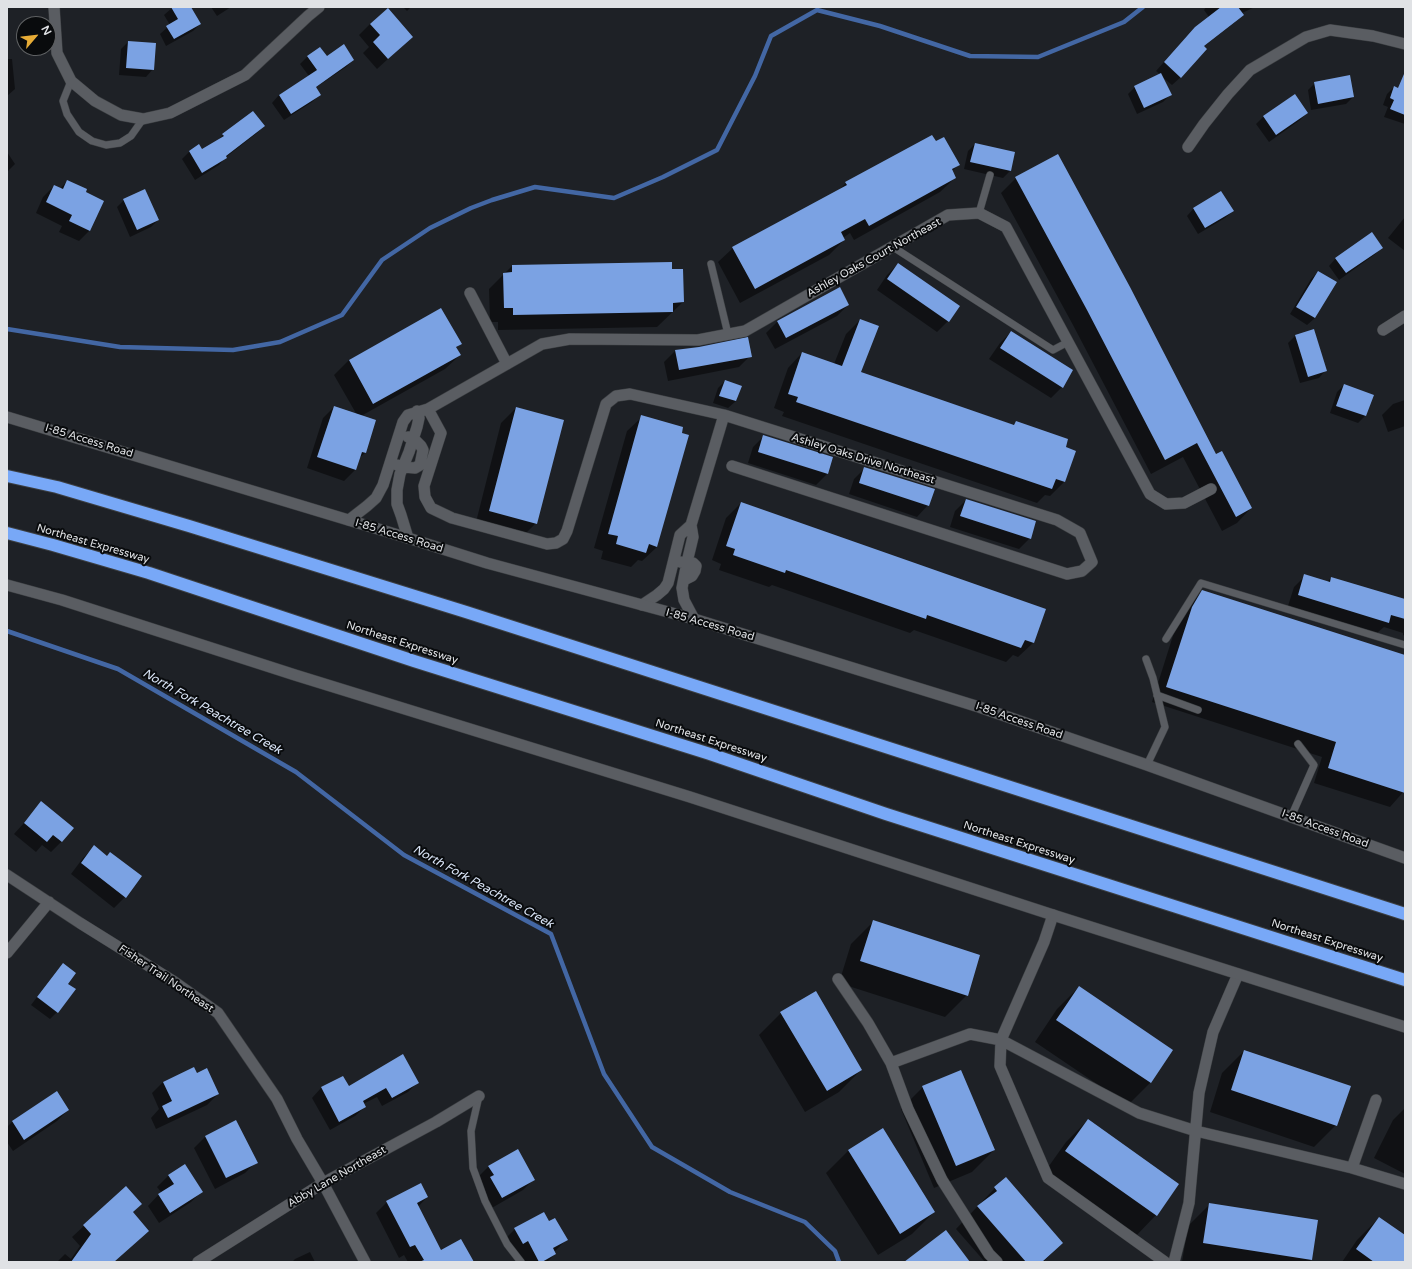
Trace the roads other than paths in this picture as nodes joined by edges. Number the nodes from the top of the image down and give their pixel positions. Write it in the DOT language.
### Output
graph roads {
  1 [pos="54,7"];
  2 [pos="319,7"];
  3 [pos="1405,44"];
  4 [pos="71,81"];
  5 [pos="143,119"];
  6 [pos="1188,147"];
  7 [pos="990,175"];
  8 [pos="979,213"];
  9 [pos="893,247"];
  10 [pos="711,264"];
  11 [pos="470,293"];
  12 [pos="1405,316"];
  13 [pos="1383,330"];
  14 [pos="728,334"];
  15 [pos="1068,342"];
  16 [pos="507,364"];
  17 [pos="423,410"];
  18 [pos="724,415"];
  19 [pos="7,416"];
  20 [pos="400,434"];
  21 [pos="413,438"];
  22 [pos="391,463"];
  23 [pos="732,466"];
  24 [pos="403,467"];
  25 [pos="7,476"];
  26 [pos="1211,489"];
  27 [pos="349,520"];
  28 [pos="691,525"];
  29 [pos="7,533"];
  30 [pos="408,538"];
  31 [pos="673,561"];
  32 [pos="687,562"];
  33 [pos="7,585"];
  34 [pos="642,605"];
  35 [pos="694,619"];
  36 [pos="1166,639"];
  37 [pos="1405,645"];
  38 [pos="1146,660"];
  39 [pos="1157,695"];
  40 [pos="1198,710"];
  41 [pos="1298,744"];
  42 [pos="1147,765"];
  43 [pos="1291,818"];
  44 [pos="1405,858"];
  45 [pos="7,875"];
  46 [pos="48,902"];
  47 [pos="1405,914"];
  48 [pos="1053,915"];
  49 [pos="7,953"];
  50 [pos="1238,974"];
  51 [pos="838,979"];
  52 [pos="1405,980"];
  53 [pos="1405,1027"];
  54 [pos="1001,1040"];
  55 [pos="891,1063"];
  56 [pos="479,1096"];
  57 [pos="1376,1100"];
  58 [pos="1196,1131"];
  59 [pos="1352,1168"];
  60 [pos="323,1183"];
  61 [pos="1405,1184"];
  62 [pos="198,1262"];
  63 [pos="365,1262"];
  64 [pos="521,1262"];
  65 [pos="997,1262"];
  66 [pos="1165,1262"];
  67 [pos="1174,1262"];
  1 -- 4 [label="street"];
  2 -- 5 [label="street"];
  3 -- 6 [label="street"];
  4 -- 5 [label="street"];
  4 -- 5 [label="lane"];
  7 -- 8 [label="lane"];
  8 -- 9 [label="street, Ashley Oaks Court Northeast"];
  8 -- 15 [label="street"];
  9 -- 14 [label="street, Ashley Oaks Court Northeast"];
  9 -- 15 [label="lane"];
  10 -- 14 [label="lane"];
  11 -- 16 [label="street"];
  12 -- 13 [label="street"];
  14 -- 16 [label="street, Ashley Oaks Court Northeast"];
  15 -- 26 [label="street"];
  16 -- 17 [label="street, Ashley Oaks Court Northeast"];
  17 -- 18 [label="street, Ashley Oaks Drive Northeast"];
  17 -- 20 [label="street, Ashley Oaks Court Northeast"];
  17 -- 21 [label="street"];
  18 -- 23 [label="street, Ashley Oaks Drive Northeast"];
  18 -- 28 [label="street"];
  19 -- 27 [label="street, I-85 Access Road"];
  20 -- 21 [label="street"];
  20 -- 22 [label="street, Ashley Oaks Court Northeast"];
  21 -- 24 [label="street"];
  22 -- 24 [label="street"];
  22 -- 27 [label="street, Ashley Oaks Court Northeast"];
  24 -- 30 [label="street"];
  25 -- 47 [label="highway"];
  27 -- 30 [label="street, I-85 Access Road"];
  28 -- 31 [label="street"];
  28 -- 32 [label="street"];
  29 -- 52 [label="highway, Northeast Expressway"];
  30 -- 34 [label="street, I-85 Access Road"];
  31 -- 32 [label="street"];
  31 -- 34 [label="street"];
  32 -- 35 [label="street"];
  33 -- 48 [label="street"];
  34 -- 35 [label="street, I-85 Access Road"];
  35 -- 42 [label="street, I-85 Access Road"];
  36 -- 37 [label="lane"];
  38 -- 39 [label="lane"];
  39 -- 40 [label="lane"];
  39 -- 42 [label="lane"];
  41 -- 43 [label="lane"];
  42 -- 43 [label="street, I-85 Access Road"];
  43 -- 44 [label="street, I-85 Access Road"];
  45 -- 46 [label="street, Fisher Trail Northeast"];
  46 -- 49 [label="street"];
  46 -- 60 [label="street, Fisher Trail Northeast"];
  48 -- 50 [label="street"];
  48 -- 54 [label="street"];
  50 -- 53 [label="street"];
  50 -- 58 [label="street"];
  51 -- 55 [label="street"];
  54 -- 55 [label="street"];
  54 -- 58 [label="street"];
  54 -- 66 [label="street"];
  55 -- 65 [label="street"];
  56 -- 60 [label="street, Abby Lane Northeast"];
  56 -- 64 [label="lane"];
  57 -- 59 [label="street"];
  58 -- 59 [label="street"];
  58 -- 67 [label="street"];
  59 -- 61 [label="street"];
  60 -- 62 [label="street, Abby Lane Northeast"];
  60 -- 63 [label="street, Fisher Trail Northeast"];
}
